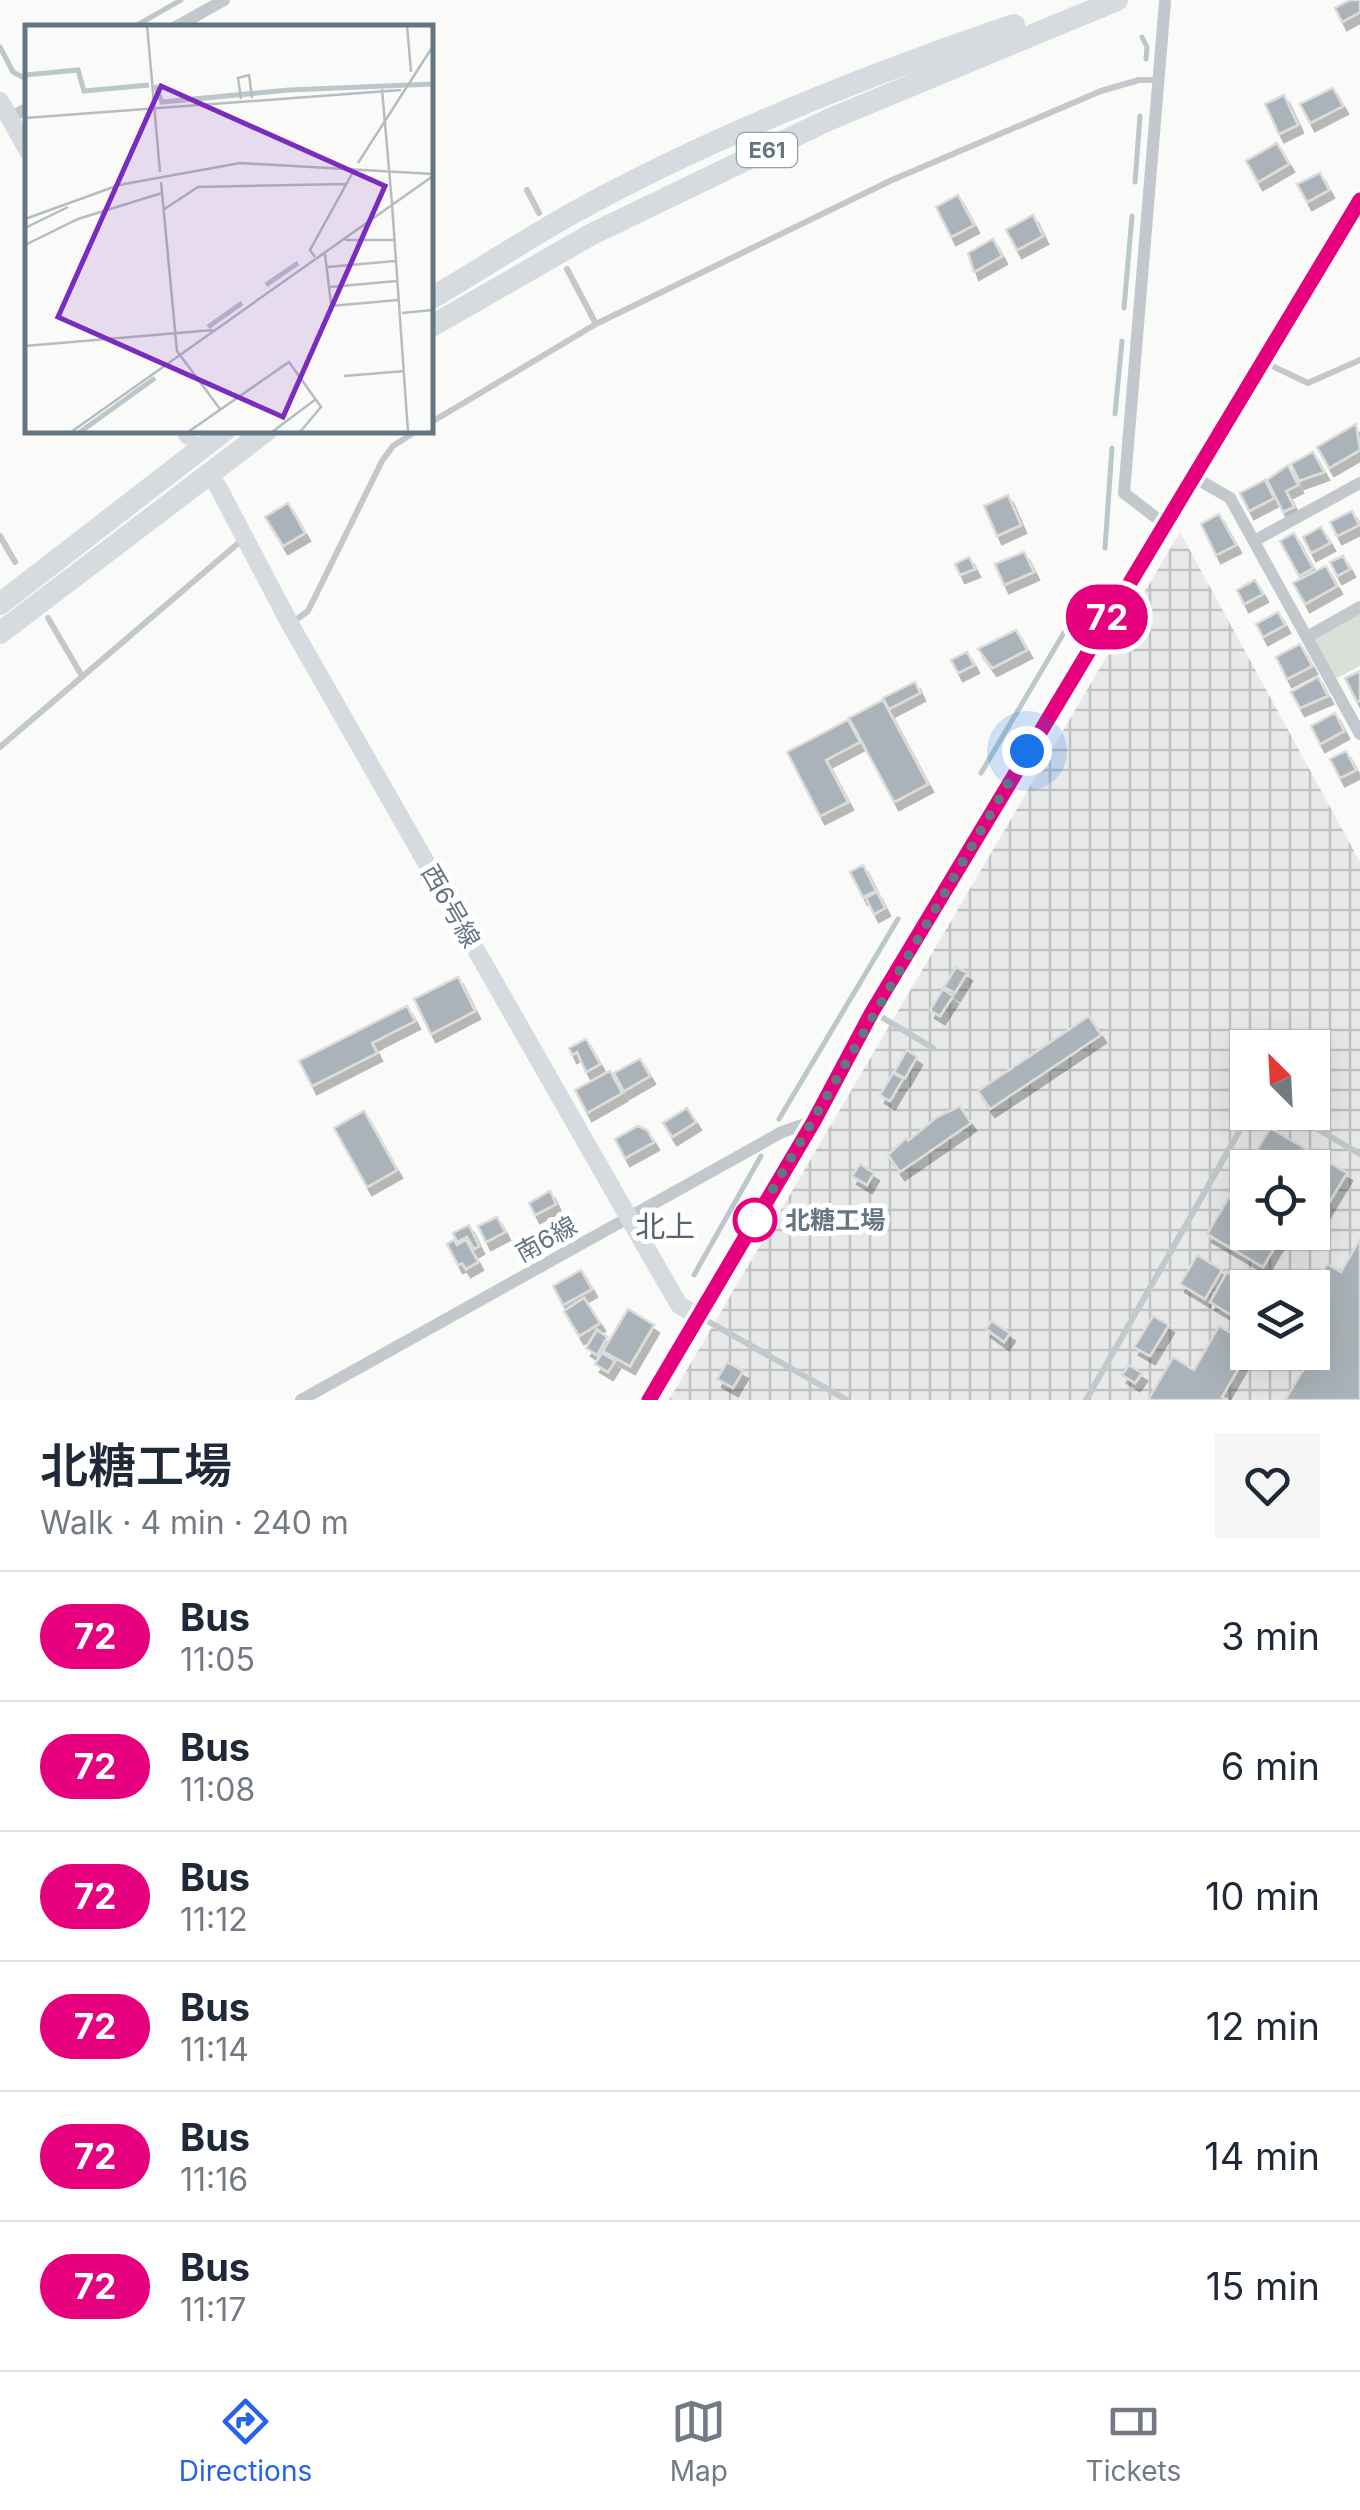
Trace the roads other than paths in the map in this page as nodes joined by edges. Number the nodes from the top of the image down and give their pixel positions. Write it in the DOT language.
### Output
graph roads {
  1 [pos="224,0"];
  2 [pos="1088,0"];
  3 [pos="1117,0"];
  4 [pos="1165,2"];
  5 [pos="179,25"];
  6 [pos="1158,80"];
  7 [pos="3,115"];
  8 [pos="25,147"];
  9 [pos="527,190"];
  10 [pos="1360,200"];
  11 [pos="539,213"];
  12 [pos="568,268"];
  13 [pos="432,298"];
  14 [pos="596,324"];
  15 [pos="432,327"];
  16 [pos="1360,360"];
  17 [pos="1262,361"];
  18 [pos="432,422"];
  19 [pos="222,432"];
  20 [pos="264,432"];
  21 [pos="415,432"];
  22 [pos="1192,476"];
  23 [pos="1360,482"];
  24 [pos="217,485"];
  25 [pos="1163,523"];
  26 [pos="0,536"];
  27 [pos="245,538"];
  28 [pos="1254,541"];
  29 [pos="15,562"];
  30 [pos="0,604"];
  31 [pos="1360,607"];
  32 [pos="48,618"];
  33 [pos="290,624"];
  34 [pos="0,633"];
  35 [pos="1307,636"];
  36 [pos="82,676"];
  37 [pos="1359,730"];
  38 [pos="0,748"];
  39 [pos="872,1012"];
  40 [pos="933,1048"];
  41 [pos="814,1121"];
  42 [pos="1240,1130"];
  43 [pos="1319,1130"];
  44 [pos="1360,1154"];
  45 [pos="628,1218"];
  46 [pos="698,1316"];
  47 [pos="301,1400"];
  48 [pos="649,1400"];
  49 [pos="847,1400"];
  50 [pos="1086,1400"];
  1 -- 5 [label="street"];
  2 -- 13 [label="highway, E61"];
  3 -- 15 [label="highway, E61"];
  4 -- 6 [label="street"];
  6 -- 14 [label="lane"];
  6 -- 25 [label="street"];
  7 -- 8 [label="street"];
  9 -- 11 [label="lane"];
  10 -- 17 [label="main road"];
  12 -- 14 [label="lane"];
  14 -- 18 [label="lane"];
  16 -- 17 [label="lane"];
  17 -- 22 [label="main road"];
  19 -- 30 [label="highway"];
  20 -- 34 [label="highway"];
  21 -- 33 [label="lane"];
  22 -- 25 [label="main road"];
  22 -- 28 [label="street"];
  23 -- 28 [label="street"];
  24 -- 27 [label="street, 西6号線"];
  25 -- 39 [label="main road"];
  26 -- 29 [label="lane"];
  27 -- 33 [label="street, 西6号線"];
  27 -- 36 [label="lane"];
  28 -- 35 [label="street"];
  31 -- 35 [label="street"];
  32 -- 36 [label="lane"];
  33 -- 45 [label="street, 西6号線"];
  35 -- 37 [label="street"];
  36 -- 38 [label="lane"];
  39 -- 40 [label="lane"];
  39 -- 41 [label="main road"];
  41 -- 45 [label="street, 南6線"];
  41 -- 46 [label="main road"];
  42 -- 50 [label="lane"];
  43 -- 44 [label="lane"];
  45 -- 46 [label="street, 西6号線"];
  45 -- 47 [label="street, 南6線"];
  46 -- 48 [label="main road"];
  46 -- 49 [label="lane"];
}
